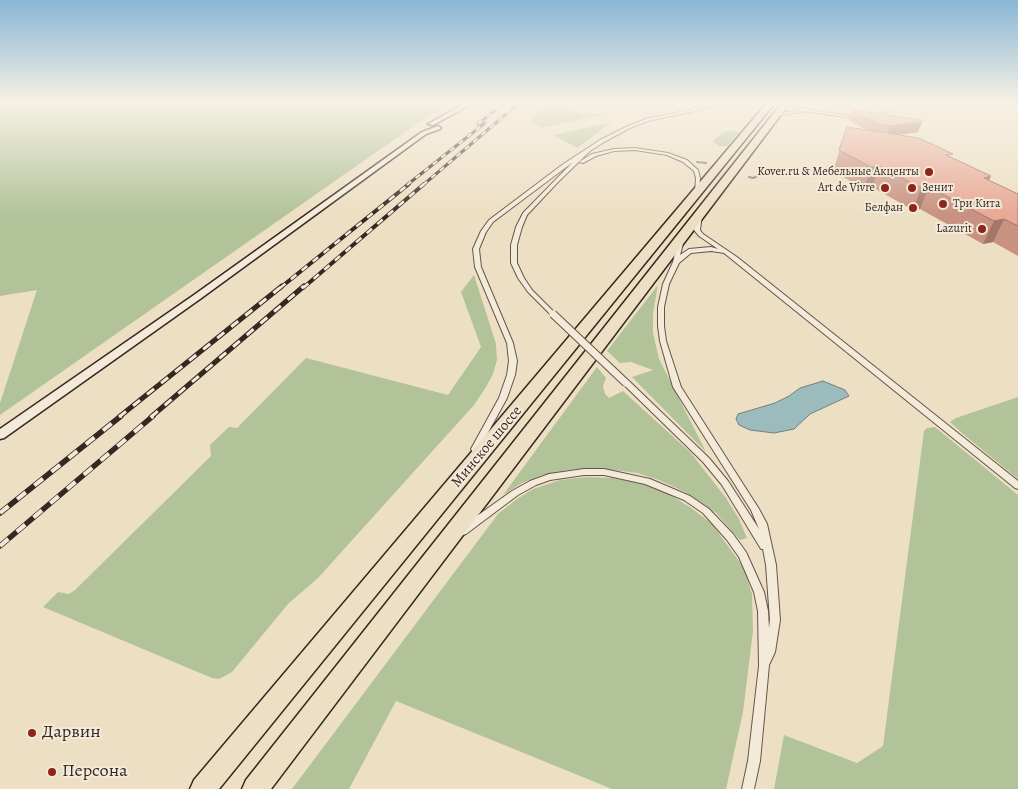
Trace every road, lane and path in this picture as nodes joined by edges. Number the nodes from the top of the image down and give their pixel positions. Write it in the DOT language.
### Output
graph roads {
  1 [pos="410,141"];
  2 [pos="603,141"];
  3 [pos="746,141"];
  4 [pos="753,141"];
  5 [pos="588,150"];
  6 [pos="573,166"];
  7 [pos="697,194"];
  8 [pos="699,214"];
  9 [pos="682,235"];
  10 [pos="727,253"];
  11 [pos="676,262"];
  12 [pos="0,435"];
  13 [pos="1018,486"];
  14 [pos="448,494"];
  15 [pos="440,550"];
  16 [pos="767,552"];
  17 [pos="764,666"];
  18 [pos="202,789"];
  19 [pos="255,789"];
  20 [pos="748,789"];
  1 -- 12 [label="street"];
  2 -- 5 [label="street"];
  3 -- 7 [label="highway, Минское шоссе"];
  4 -- 8 [label="highway, Минское шоссе"];
  5 -- 6 [label="street"];
  5 -- 14 [label="street"];
  6 -- 7 [label="street"];
  6 -- 16 [label="street, bridge"];
  7 -- 14 [label="highway, Минское шоссе"];
  8 -- 9 [label="highway, Минское шоссе"];
  8 -- 10 [label="street"];
  9 -- 11 [label="street"];
  9 -- 15 [label="highway, Минское шоссе"];
  10 -- 11 [label="street"];
  10 -- 13 [label="street"];
  11 -- 16 [label="street"];
  14 -- 18 [label="highway, Минское шоссе"];
  15 -- 17 [label="street"];
  15 -- 19 [label="highway, Минское шоссе"];
  16 -- 17 [label="street"];
  17 -- 20 [label="street"];
}
